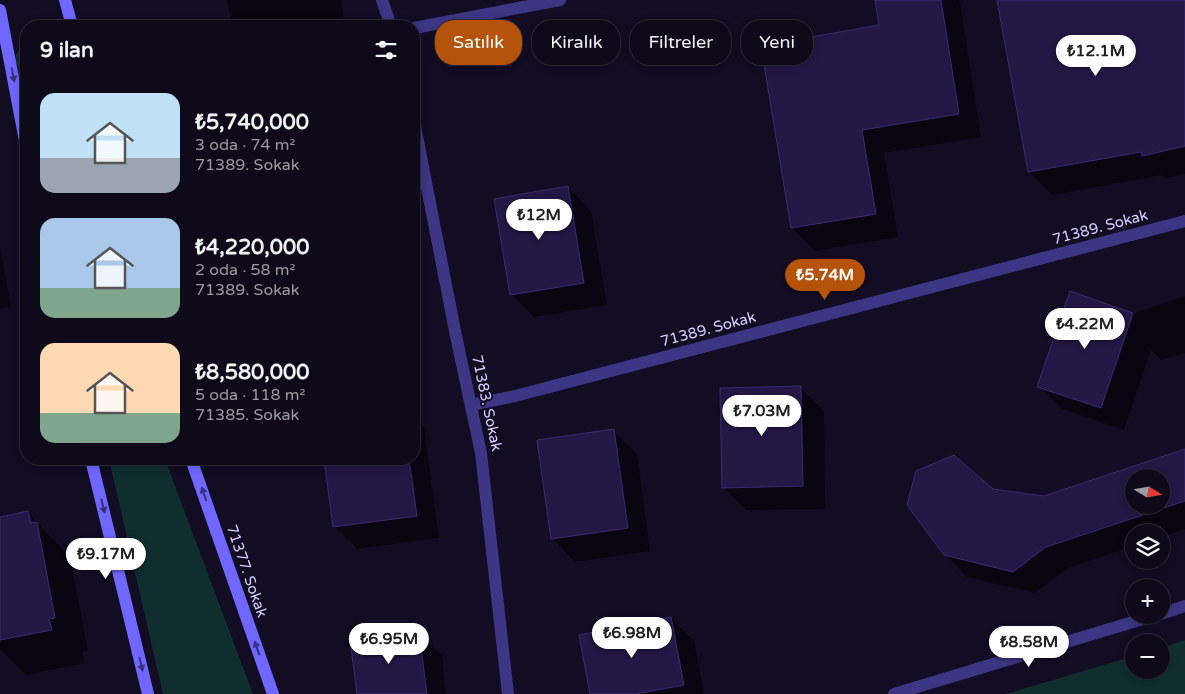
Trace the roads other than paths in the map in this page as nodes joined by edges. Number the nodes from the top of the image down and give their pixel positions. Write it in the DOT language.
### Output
graph roads {
  1 [pos="65,0"];
  2 [pos="382,0"];
  3 [pos="560,0"];
  4 [pos="0,10"];
  5 [pos="70,20"];
  6 [pos="390,20"];
  7 [pos="420,27"];
  8 [pos="20,115"];
  9 [pos="420,151"];
  10 [pos="1185,222"];
  11 [pos="471,405"];
  12 [pos="92,465"];
  13 [pos="193,465"];
  14 [pos="1185,606"];
  15 [pos="1170,611"];
  16 [pos="1126,624"];
  17 [pos="148,694"];
  18 [pos="272,694"];
  19 [pos="508,694"];
  20 [pos="894,694"];
  1 -- 5 [label="street"];
  2 -- 6 [label="street"];
  3 -- 7 [label="street"];
  4 -- 8 [label="street, one-way"];
  9 -- 11 [label="street, 71383. Sokak"];
  10 -- 11 [label="street, 71389. Sokak"];
  11 -- 19 [label="street, 71383. Sokak"];
  12 -- 17 [label="street, one-way"];
  18 -- 13 [label="street, 71377. Sokak, one-way"];
  14 -- 15 [label="street"];
  16 -- 20 [label="street"];
}
